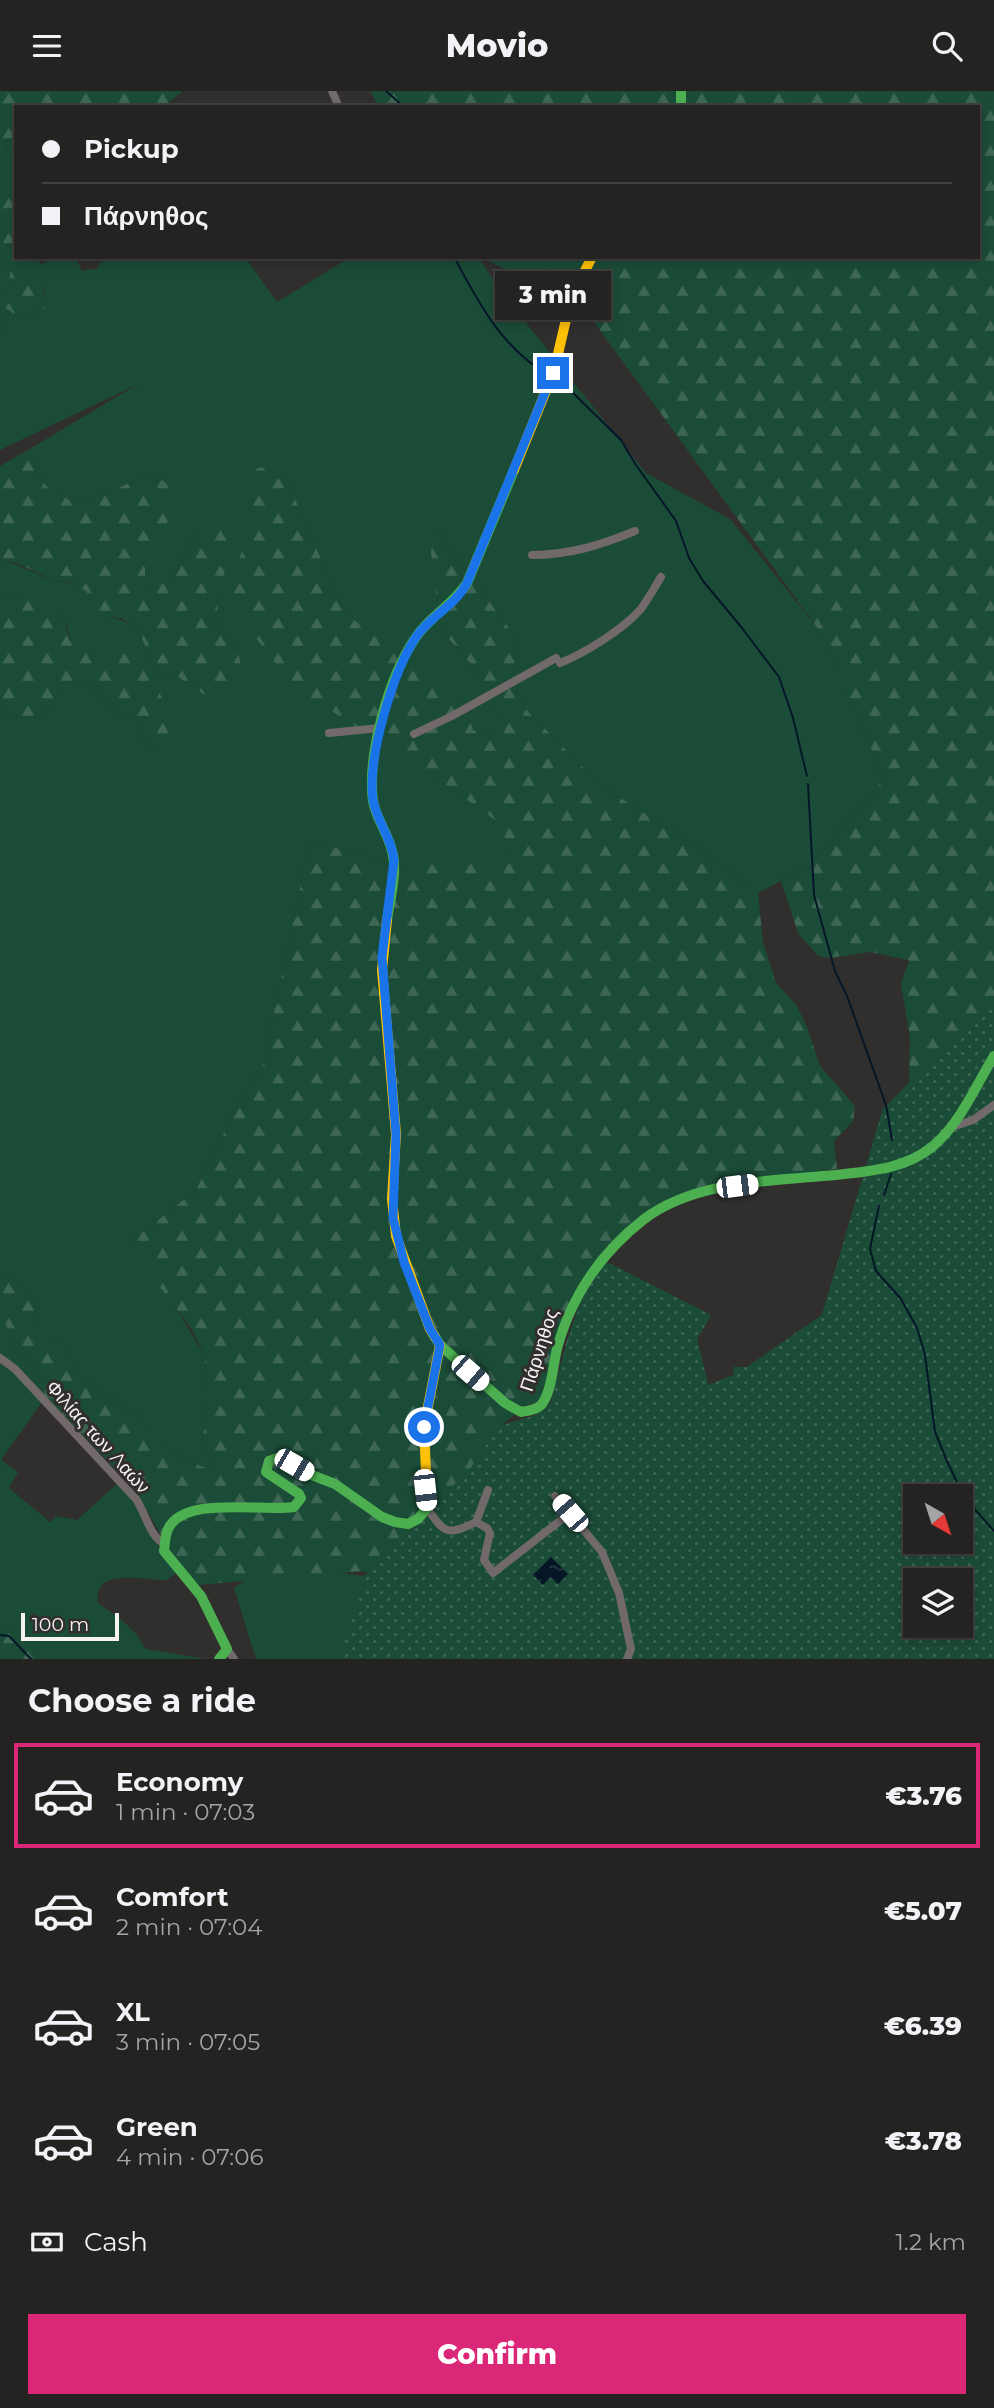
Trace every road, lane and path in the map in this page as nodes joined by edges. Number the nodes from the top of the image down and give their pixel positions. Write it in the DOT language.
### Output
graph roads {
  1 [pos="591,259"];
  2 [pos="635,531"];
  3 [pos="533,555"];
  4 [pos="661,577"];
  5 [pos="380,728"];
  6 [pos="329,733"];
  7 [pos="414,734"];
  8 [pos="994,1055"];
  9 [pos="994,1105"];
  10 [pos="952,1127"];
  11 [pos="440,1345"];
  12 [pos="0,1358"];
  13 [pos="488,1490"];
  14 [pos="555,1496"];
  15 [pos="427,1508"];
  16 [pos="570,1513"];
  17 [pos="476,1522"];
  18 [pos="164,1544"];
  19 [pos="227,1649"];
  20 [pos="219,1659"];
  21 [pos="234,1659"];
  22 [pos="627,1659"];
  1 -- 5 [label="main road, Πάρνηθος"];
  2 -- 3 [label="street"];
  4 -- 7 [label="street"];
  5 -- 6 [label="street"];
  5 -- 11 [label="main road, Πάρνηθος"];
  8 -- 10 [label="main road, Πάρνηθος"];
  9 -- 10 [label="street"];
  10 -- 11 [label="main road, Πάρνηθος"];
  11 -- 15 [label="main road"];
  12 -- 18 [label="street, Φιλίας των Λαών"];
  13 -- 17 [label="street"];
  14 -- 16 [label="street"];
  15 -- 17 [label="street"];
  15 -- 18 [label="main road"];
  16 -- 17 [label="street"];
  16 -- 22 [label="street"];
  18 -- 19 [label="main road"];
  19 -- 20 [label="main road"];
  19 -- 21 [label="street"];
}
